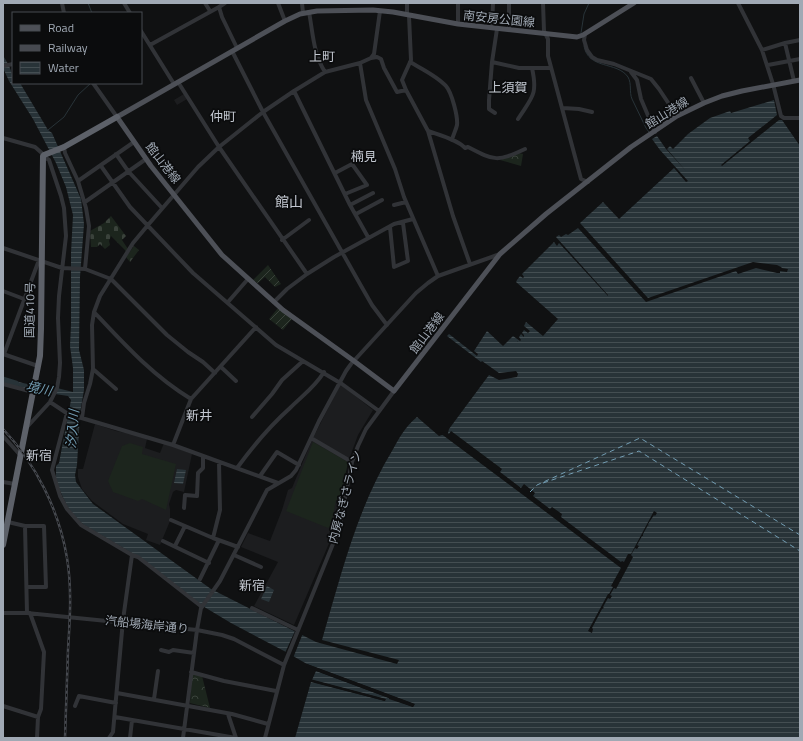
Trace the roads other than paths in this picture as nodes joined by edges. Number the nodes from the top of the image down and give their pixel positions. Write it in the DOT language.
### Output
graph roads {
  1 [pos="124,3"];
  2 [pos="205,3"];
  3 [pos="225,3"];
  4 [pos="278,3"];
  5 [pos="302,3"];
  6 [pos="407,3"];
  7 [pos="458,3"];
  8 [pos="493,3"];
  9 [pos="543,3"];
  10 [pos="634,3"];
  11 [pos="738,3"];
  12 [pos="509,4"];
  13 [pos="219,7"];
  14 [pos="210,11"];
  15 [pos="380,11"];
  16 [pos="129,12"];
  17 [pos="306,12"];
  18 [pos="408,15"];
  19 [pos="285,21"];
  20 [pos="458,24"];
  21 [pos="494,28"];
  22 [pos="509,30"];
  23 [pos="142,33"];
  24 [pos="545,34"];
  25 [pos="583,35"];
  26 [pos="800,40"];
  27 [pos="785,42"];
  28 [pos="150,45"];
  29 [pos="237,48"];
  30 [pos="762,50"];
  31 [pos="232,51"];
  32 [pos="371,58"];
  33 [pos="800,59"];
  34 [pos="789,61"];
  35 [pos="410,62"];
  36 [pos="492,62"];
  37 [pos="360,63"];
  38 [pos="12,64"];
  39 [pos="768,65"];
  40 [pos="3,66"];
  41 [pos="532,68"];
  42 [pos="551,68"];
  43 [pos="630,71"];
  44 [pos="325,72"];
  45 [pos="691,78"];
  46 [pos="800,80"];
  47 [pos="794,81"];
  48 [pos="176,83"];
  49 [pos="94,84"];
  50 [pos="773,84"];
  51 [pos="406,90"];
  52 [pos="294,91"];
  53 [pos="704,103"];
  54 [pos="563,108"];
  55 [pos="263,112"];
  56 [pos="592,112"];
  57 [pos="495,113"];
  58 [pos="677,116"];
  59 [pos="117,117"];
  60 [pos="800,118"];
  61 [pos="518,119"];
  62 [pos="428,131"];
  63 [pos="655,132"];
  64 [pos="3,138"];
  65 [pos="452,140"];
  66 [pos="134,142"];
  67 [pos="219,147"];
  68 [pos="62,148"];
  69 [pos="525,149"];
  70 [pos="45,154"];
  71 [pos="116,154"];
  72 [pos="146,159"];
  73 [pos="100,166"];
  74 [pos="128,171"];
  75 [pos="336,174"];
  76 [pos="78,181"];
  77 [pos="588,182"];
  78 [pos="112,183"];
  79 [pos="373,193"];
  80 [pos="175,194"];
  81 [pos="346,194"];
  82 [pos="382,200"];
  83 [pos="85,202"];
  84 [pos="406,202"];
  85 [pos="350,205"];
  86 [pos="394,205"];
  87 [pos="162,208"];
  88 [pos="356,214"];
  89 [pos="413,219"];
  90 [pos="309,220"];
  91 [pos="403,223"];
  92 [pos="148,224"];
  93 [pos="390,227"];
  94 [pos="368,237"];
  95 [pos="282,240"];
  96 [pos="3,248"];
  97 [pos="343,252"];
  98 [pos="500,254"];
  99 [pos="40,261"];
  100 [pos="470,264"];
  101 [pos="62,268"];
  102 [pos="84,269"];
  103 [pos="307,274"];
  104 [pos="438,276"];
  105 [pos="111,279"];
  106 [pos="248,279"];
  107 [pos="3,291"];
  108 [pos="24,298"];
  109 [pos="228,302"];
  110 [pos="274,302"];
  111 [pos="94,312"];
  112 [pos="387,325"];
  113 [pos="256,327"];
  114 [pos="4,354"];
  115 [pos="354,360"];
  116 [pos="303,361"];
  117 [pos="38,366"];
  118 [pos="221,367"];
  119 [pos="93,369"];
  120 [pos="324,372"];
  121 [pos="214,373"];
  122 [pos="236,381"];
  123 [pos="339,383"];
  124 [pos="3,384"];
  125 [pos="33,389"];
  126 [pos="116,389"];
  127 [pos="394,392"];
  128 [pos="191,399"];
  129 [pos="50,402"];
  130 [pos="379,411"];
  131 [pos="67,413"];
  132 [pos="252,417"];
  133 [pos="81,418"];
  134 [pos="26,429"];
  135 [pos="3,436"];
  136 [pos="311,438"];
  137 [pos="173,445"];
  138 [pos="21,456"];
  139 [pos="203,457"];
  140 [pos="219,462"];
  141 [pos="352,462"];
  142 [pos="299,465"];
  143 [pos="237,468"];
  144 [pos="260,476"];
  145 [pos="3,482"];
  146 [pos="278,483"];
  147 [pos="15,484"];
  148 [pos="184,508"];
  149 [pos="171,520"];
  150 [pos="8,522"];
  151 [pos="25,526"];
  152 [pos="185,526"];
  153 [pos="214,538"];
  154 [pos="219,540"];
  155 [pos="163,541"];
  156 [pos="3,545"];
  157 [pos="175,546"];
  158 [pos="238,547"];
  159 [pos="132,555"];
  160 [pos="234,555"];
  161 [pos="209,563"];
  162 [pos="261,567"];
  163 [pos="200,579"];
  164 [pos="27,587"];
  165 [pos="202,607"];
  166 [pos="252,608"];
  167 [pos="3,613"];
  168 [pos="29,613"];
  169 [pos="123,623"];
  170 [pos="197,630"];
  171 [pos="298,631"];
  172 [pos="161,650"];
  173 [pos="194,653"];
  174 [pos="284,665"];
  175 [pos="158,671"];
  176 [pos="191,672"];
  177 [pos="276,691"];
  178 [pos="117,693"];
  179 [pos="154,699"];
  180 [pos="116,703"];
  181 [pos="187,705"];
  182 [pos="3,706"];
  183 [pos="75,706"];
  184 [pos="228,714"];
  185 [pos="38,717"];
  186 [pos="115,717"];
  187 [pos="132,720"];
  188 [pos="268,724"];
  189 [pos="184,729"];
  190 [pos="38,738"];
  191 [pos="109,738"];
  192 [pos="130,738"];
  193 [pos="183,738"];
  194 [pos="236,738"];
  195 [pos="265,738"];
  1 -- 16 [label="street"];
  2 -- 14 [label="street"];
  3 -- 13 [label="street"];
  4 -- 19 [label="street"];
  5 -- 17 [label="street"];
  6 -- 18 [label="street"];
  7 -- 20 [label="street"];
  8 -- 21 [label="street"];
  9 -- 24 [label="street"];
  10 -- 25 [label="main road"];
  11 -- 30 [label="street"];
  12 -- 22 [label="street"];
  13 -- 14 [label="street"];
  13 -- 29 [label="street"];
  14 -- 28 [label="street"];
  15 -- 17 [label="main road, 南安房公園線"];
  15 -- 18 [label="main road, 南安房公園線"];
  15 -- 32 [label="street"];
  17 -- 19 [label="main road, 南安房公園線"];
  17 -- 44 [label="street"];
  18 -- 20 [label="main road, 南安房公園線"];
  18 -- 35 [label="street"];
  19 -- 29 [label="main road, 南安房公園線"];
  20 -- 21 [label="main road, 南安房公園線"];
  21 -- 22 [label="main road, 南安房公園線"];
  21 -- 36 [label="street"];
  22 -- 24 [label="main road, 南安房公園線"];
  23 -- 28 [label="street"];
  24 -- 25 [label="main road, 南安房公園線"];
  24 -- 42 [label="street"];
  25 -- 43 [label="street"];
  26 -- 27 [label="street"];
  27 -- 30 [label="street"];
  27 -- 34 [label="street"];
  28 -- 48 [label="street"];
  29 -- 31 [label="main road, 南安房公園線"];
  30 -- 39 [label="street"];
  31 -- 48 [label="main road, 南安房公園線"];
  31 -- 55 [label="street"];
  32 -- 37 [label="street"];
  32 -- 51 [label="street"];
  33 -- 34 [label="street"];
  34 -- 39 [label="street"];
  34 -- 47 [label="street"];
  35 -- 51 [label="street"];
  35 -- 65 [label="street"];
  36 -- 41 [label="street"];
  36 -- 57 [label="street"];
  37 -- 44 [label="street"];
  37 -- 84 [label="street"];
  38 -- 40 [label="street"];
  39 -- 50 [label="street"];
  41 -- 42 [label="street"];
  41 -- 61 [label="street"];
  42 -- 54 [label="street"];
  43 -- 58 [label="street"];
  43 -- 63 [label="street"];
  44 -- 52 [label="street"];
  45 -- 53 [label="street"];
  46 -- 47 [label="main road, 館山港線"];
  47 -- 50 [label="main road, 館山港線"];
  48 -- 59 [label="main road, 南安房公園線"];
  48 -- 67 [label="street"];
  49 -- 59 [label="street"];
  50 -- 53 [label="main road, 館山港線"];
  50 -- 60 [label="street"];
  51 -- 62 [label="street"];
  52 -- 55 [label="street"];
  52 -- 75 [label="street"];
  53 -- 58 [label="main road, 館山港線"];
  54 -- 56 [label="street"];
  54 -- 77 [label="street"];
  55 -- 67 [label="street"];
  55 -- 97 [label="street"];
  58 -- 63 [label="main road, 館山港線"];
  59 -- 66 [label="main road, 館山港線"];
  59 -- 68 [label="highway"];
  62 -- 65 [label="street"];
  62 -- 100 [label="street"];
  63 -- 77 [label="main road, 館山港線"];
  64 -- 70 [label="street"];
  65 -- 69 [label="street"];
  66 -- 71 [label="street"];
  66 -- 72 [label="main road, 館山港線"];
  67 -- 80 [label="street"];
  67 -- 95 [label="street"];
  68 -- 70 [label="highway"];
  68 -- 76 [label="street"];
  70 -- 99 [label="highway, 国道410号"];
  70 -- 101 [label="street"];
  71 -- 73 [label="street"];
  71 -- 74 [label="street"];
  72 -- 74 [label="street"];
  72 -- 80 [label="main road, 館山港線"];
  73 -- 76 [label="street"];
  73 -- 78 [label="street"];
  74 -- 78 [label="street"];
  74 -- 87 [label="street"];
  75 -- 81 [label="street"];
  75 -- 81 [label="street"];
  76 -- 83 [label="street"];
  77 -- 98 [label="main road, 館山港線"];
  78 -- 83 [label="street"];
  78 -- 92 [label="street"];
  79 -- 85 [label="street"];
  80 -- 87 [label="street"];
  80 -- 106 [label="main road, 館山港線"];
  81 -- 85 [label="street"];
  82 -- 88 [label="street"];
  83 -- 102 [label="street"];
  84 -- 86 [label="street"];
  84 -- 89 [label="street"];
  85 -- 88 [label="street"];
  87 -- 92 [label="street"];
  88 -- 94 [label="street"];
  89 -- 91 [label="street"];
  89 -- 104 [label="street"];
  90 -- 95 [label="street"];
  91 -- 93 [label="street"];
  91 -- 93 [label="street"];
  92 -- 105 [label="street"];
  92 -- 109 [label="street"];
  93 -- 94 [label="street"];
  94 -- 97 [label="street"];
  95 -- 103 [label="street"];
  96 -- 99 [label="street"];
  97 -- 103 [label="street"];
  97 -- 112 [label="street"];
  98 -- 100 [label="street"];
  98 -- 127 [label="main road, 館山港線"];
  99 -- 101 [label="street"];
  99 -- 108 [label="street"];
  99 -- 117 [label="highway, 国道410号"];
  100 -- 104 [label="street"];
  101 -- 102 [label="street"];
  101 -- 129 [label="street"];
  102 -- 105 [label="street"];
  103 -- 110 [label="street"];
  104 -- 112 [label="street"];
  105 -- 111 [label="street"];
  105 -- 121 [label="street"];
  106 -- 109 [label="street"];
  106 -- 110 [label="main road, 館山港線"];
  107 -- 108 [label="street"];
  108 -- 114 [label="street"];
  109 -- 113 [label="street"];
  110 -- 115 [label="main road, 館山港線"];
  111 -- 119 [label="street"];
  111 -- 128 [label="street"];
  112 -- 115 [label="street"];
  113 -- 116 [label="street"];
  113 -- 118 [label="street"];
  114 -- 117 [label="street"];
  115 -- 123 [label="street"];
  115 -- 127 [label="main road, 館山港線"];
  116 -- 120 [label="street"];
  116 -- 132 [label="street"];
  117 -- 125 [label="highway, 国道410号"];
  118 -- 121 [label="street"];
  118 -- 122 [label="street"];
  119 -- 126 [label="street"];
  119 -- 133 [label="street"];
  120 -- 123 [label="street"];
  120 -- 143 [label="street"];
  121 -- 128 [label="street"];
  123 -- 130 [label="street"];
  123 -- 136 [label="street"];
  124 -- 125 [label="street"];
  125 -- 134 [label="highway, 国道410号"];
  127 -- 130 [label="street, 内房なぎさライン"];
  128 -- 137 [label="street"];
  129 -- 131 [label="street"];
  129 -- 134 [label="street"];
  130 -- 141 [label="street, 内房なぎさライン"];
  131 -- 133 [label="street"];
  131 -- 159 [label="street"];
  133 -- 137 [label="street"];
  134 -- 138 [label="highway, 国道410号"];
  135 -- 138 [label="street"];
  136 -- 141 [label="street"];
  136 -- 142 [label="street"];
  137 -- 139 [label="street"];
  138 -- 147 [label="highway, 国道410号"];
  139 -- 140 [label="street"];
  139 -- 148 [label="street"];
  140 -- 143 [label="street"];
  140 -- 153 [label="street"];
  141 -- 171 [label="street, 内房なぎさライン"];
  142 -- 144 [label="street"];
  142 -- 146 [label="street"];
  143 -- 144 [label="street"];
  144 -- 146 [label="street"];
  145 -- 147 [label="street"];
  146 -- 158 [label="street"];
  147 -- 150 [label="highway, 国道410号"];
  149 -- 152 [label="street"];
  150 -- 151 [label="street"];
  150 -- 156 [label="highway, 国道410号"];
  151 -- 164 [label="street"];
  151 -- 164 [label="street"];
  152 -- 153 [label="street"];
  152 -- 157 [label="street"];
  153 -- 154 [label="street"];
  154 -- 158 [label="street"];
  154 -- 161 [label="street"];
  155 -- 157 [label="street"];
  157 -- 161 [label="street"];
  158 -- 160 [label="street"];
  159 -- 165 [label="street"];
  159 -- 169 [label="street"];
  160 -- 162 [label="street"];
  160 -- 165 [label="street"];
  161 -- 163 [label="street"];
  164 -- 168 [label="street"];
  165 -- 170 [label="street"];
  166 -- 171 [label="street"];
  167 -- 168 [label="street, 汽船場海岸通り"];
  168 -- 169 [label="street, 汽船場海岸通り"];
  168 -- 185 [label="street"];
  169 -- 170 [label="street, 汽船場海岸通り"];
  169 -- 178 [label="street"];
  170 -- 173 [label="street"];
  170 -- 174 [label="street, 汽船場海岸通り"];
  171 -- 174 [label="street, 内房なぎさライン"];
  172 -- 173 [label="street"];
  173 -- 176 [label="street"];
  174 -- 177 [label="street, 内房なぎさライン"];
  175 -- 179 [label="street"];
  176 -- 177 [label="street"];
  176 -- 181 [label="street"];
  177 -- 188 [label="street, 内房なぎさライン"];
  178 -- 179 [label="street"];
  178 -- 180 [label="street"];
  179 -- 181 [label="street"];
  180 -- 183 [label="street"];
  180 -- 186 [label="street"];
  181 -- 184 [label="street"];
  181 -- 189 [label="street"];
  182 -- 185 [label="street"];
  184 -- 188 [label="street"];
  184 -- 194 [label="street"];
  185 -- 190 [label="street"];
  186 -- 187 [label="street"];
  186 -- 191 [label="street"];
  187 -- 189 [label="street"];
  187 -- 192 [label="street"];
  188 -- 195 [label="street, 内房なぎさライン"];
  189 -- 193 [label="street"];
  189 -- 194 [label="street"];
}
